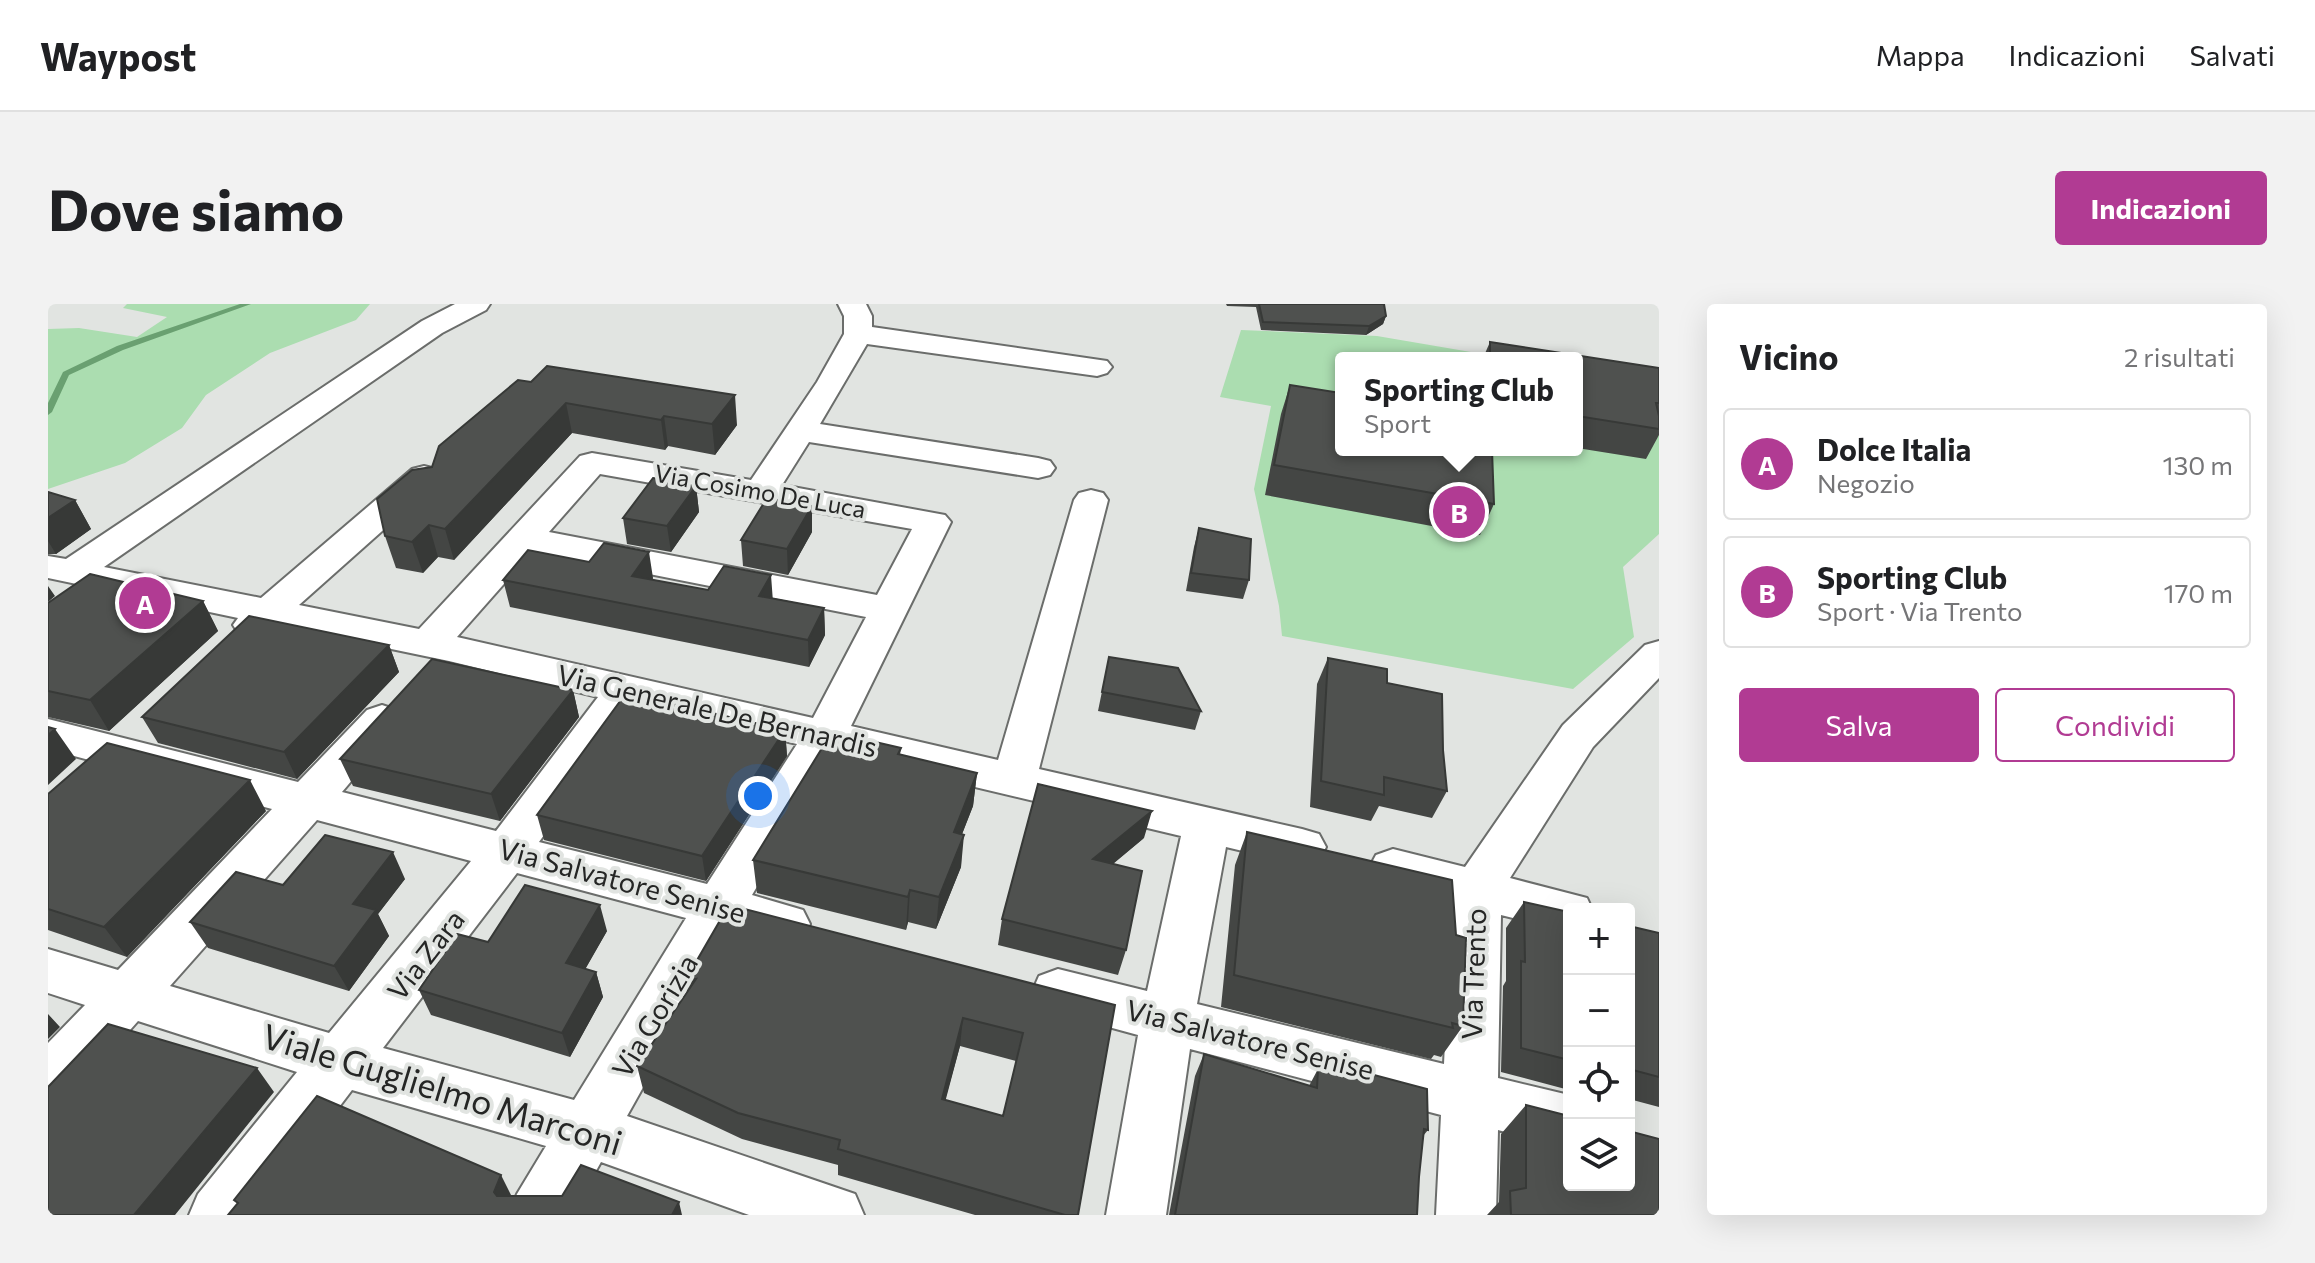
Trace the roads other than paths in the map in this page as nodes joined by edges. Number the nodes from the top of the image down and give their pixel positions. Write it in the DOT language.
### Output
graph roads {
  1 [pos="476,304"];
  2 [pos="852,304"];
  3 [pos="858,334"];
  4 [pos="1097,367"];
  5 [pos="801,431"];
  6 [pos="448,456"];
  7 [pos="1038,468"];
  8 [pos="761,491"];
  9 [pos="1091,500"];
  10 [pos="524,538"];
  11 [pos="73,582"];
  12 [pos="889,609"];
  13 [pos="268,611"];
  14 [pos="439,646"];
  15 [pos="222,655"];
  16 [pos="1651,671"];
  17 [pos="626,690"];
  18 [pos="48,734"];
  19 [pos="825,736"];
  20 [pos="1014,780"];
  21 [pos="308,800"];
  22 [pos="1207,825"];
  23 [pos="507,851"];
  24 [pos="1477,888"];
  25 [pos="719,907"];
  26 [pos="1563,910"];
  27 [pos="827,935"];
  28 [pos="48,971"];
  29 [pos="1013,981"];
  30 [pos="131,995"];
  31 [pos="1167,1020"];
  32 [pos="342,1062"];
  33 [pos="48,1082"];
  34 [pos="1469,1095"];
  35 [pos="1563,1120"];
  36 [pos="586,1130"];
  37 [pos="219,1215"];
  38 [pos="538,1215"];
  39 [pos="834,1215"];
  40 [pos="1136,1215"];
  41 [pos="1466,1215"];
  1 -- 11 [label="street"];
  2 -- 3 [label="street"];
  3 -- 4 [label="street"];
  3 -- 5 [label="street"];
  5 -- 7 [label="street"];
  5 -- 8 [label="street"];
  6 -- 13 [label="street"];
  8 -- 10 [label="street, Via Cosimo De Luca"];
  8 -- 12 [label="street, Via Cosimo De Luca"];
  9 -- 20 [label="street"];
  10 -- 12 [label="street"];
  10 -- 14 [label="street, Via Cosimo De Luca"];
  11 -- 13 [label="street, Via Generale De Bernardis"];
  12 -- 19 [label="street, Via Cosimo De Luca"];
  13 -- 14 [label="street, Via Generale De Bernardis"];
  13 -- 15 [label="street"];
  14 -- 17 [label="street, Via Generale De Bernardis"];
  14 -- 21 [label="street, Via Cosimo De Luca"];
  16 -- 24 [label="street, Via Trento"];
  17 -- 19 [label="street, Via Generale De Bernardis"];
  17 -- 23 [label="street, Via Zara"];
  18 -- 21 [label="street, Via Salvatore Senise"];
  19 -- 20 [label="street, Via Generale De Bernardis"];
  19 -- 25 [label="street, Via Gorizia"];
  20 -- 22 [label="street, Via Generale De Bernardis"];
  21 -- 23 [label="street, Via Salvatore Senise"];
  21 -- 30 [label="street, Via Cosimo De Luca"];
  22 -- 24 [label="street, Via Generale De Bernardis"];
  22 -- 31 [label="street"];
  23 -- 25 [label="street, Via Salvatore Senise"];
  23 -- 32 [label="street, Via Zara"];
  24 -- 26 [label="street, Via Generale De Bernardis"];
  24 -- 34 [label="street, Via Trento"];
  25 -- 27 [label="street, Via Salvatore Senise"];
  25 -- 36 [label="street, Via Gorizia"];
  28 -- 30 [label="street, Viale Guglielmo Marconi"];
  29 -- 31 [label="street, Via Salvatore Senise"];
  30 -- 32 [label="street, Viale Guglielmo Marconi"];
  30 -- 33 [label="street, Via Cosimo De Luca"];
  31 -- 34 [label="street, Via Salvatore Senise"];
  31 -- 40 [label="street"];
  32 -- 36 [label="street, Viale Guglielmo Marconi"];
  32 -- 37 [label="street, Via Zara"];
  34 -- 35 [label="street, Via Salvatore Senise"];
  34 -- 41 [label="street, Via Trento"];
  36 -- 38 [label="street, Via Gorizia"];
  36 -- 39 [label="street, Viale Guglielmo Marconi"];
}
